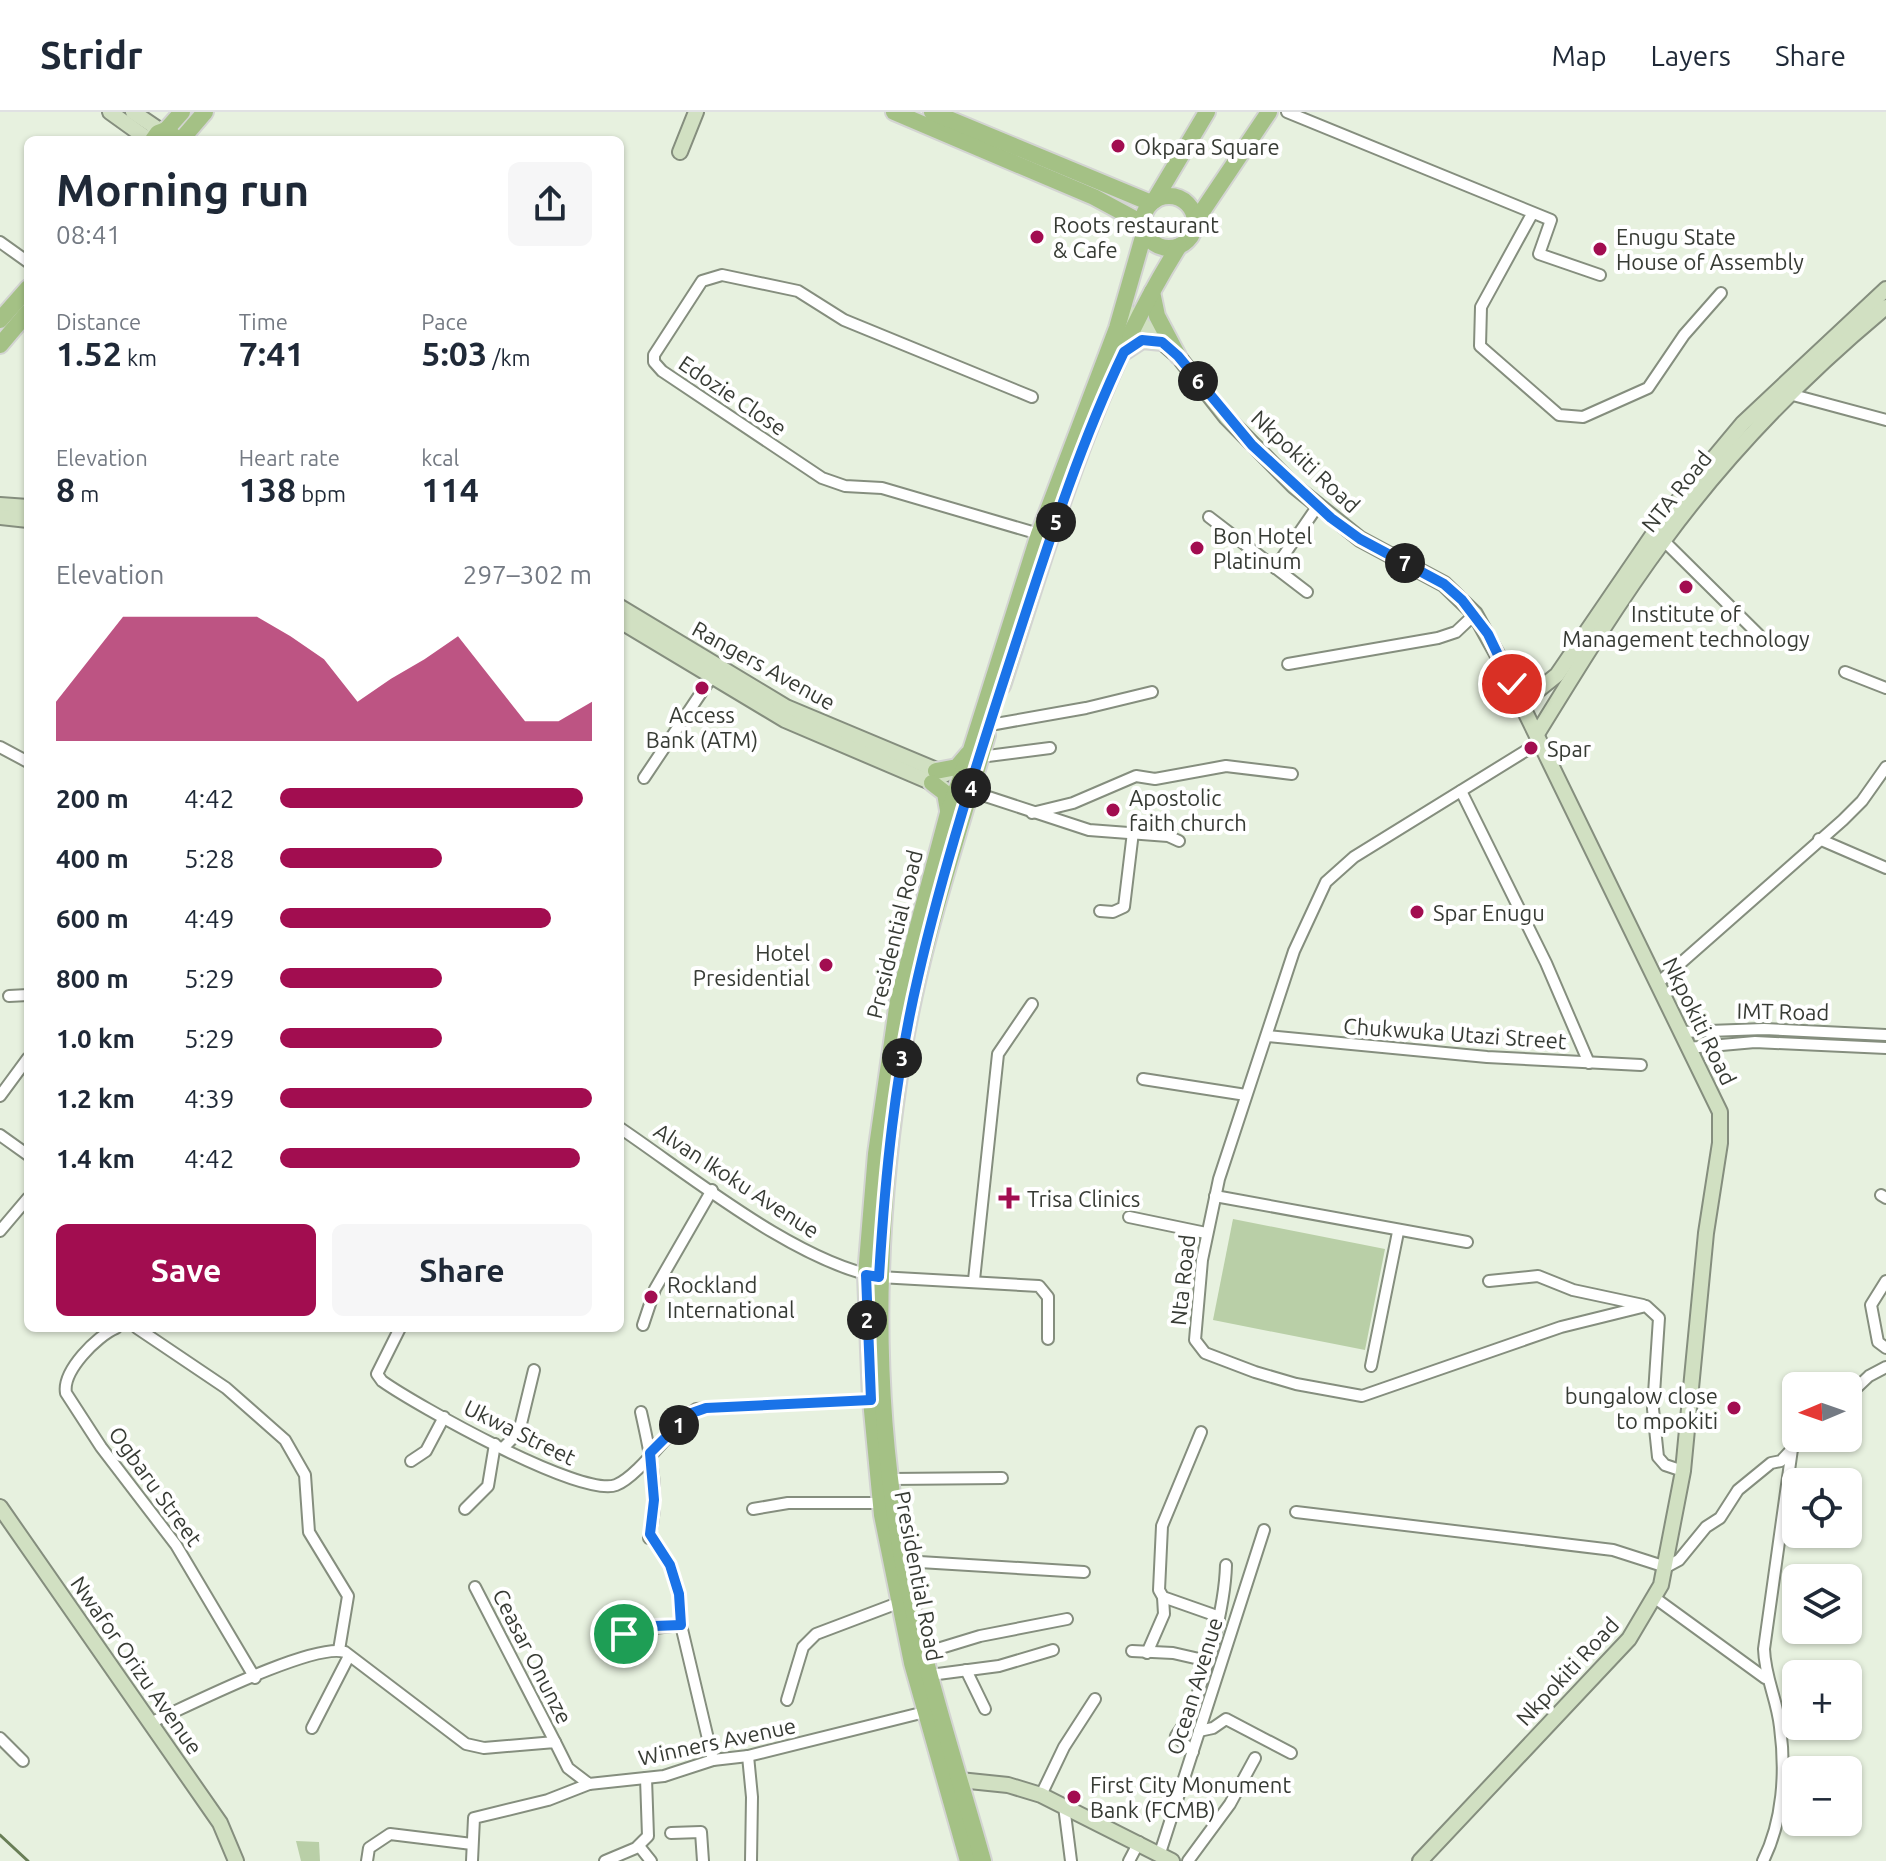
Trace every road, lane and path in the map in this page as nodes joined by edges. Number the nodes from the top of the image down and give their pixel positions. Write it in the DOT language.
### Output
graph roads {
  1 [pos="110,112"];
  2 [pos="133,112"];
  3 [pos="182,112"];
  4 [pos="205,112"];
  5 [pos="696,112"];
  6 [pos="894,112"];
  7 [pos="932,112"];
  8 [pos="1207,112"];
  9 [pos="1269,112"];
  10 [pos="1287,112"];
  11 [pos="162,136"];
  12 [pos="163,136"];
  13 [pos="165,136"];
  14 [pos="166,136"];
  15 [pos="680,152"];
  16 [pos="1153,202"];
  17 [pos="1532,214"];
  18 [pos="1195,222"];
  19 [pos="1144,227"];
  20 [pos="0,242"];
  21 [pos="1179,246"];
  22 [pos="24,259"];
  23 [pos="1600,275"];
  24 [pos="1886,289"];
  25 [pos="1152,292"];
  26 [pos="24,293"];
  27 [pos="1721,293"];
  28 [pos="1886,307"];
  29 [pos="1123,309"];
  30 [pos="24,317"];
  31 [pos="1138,318"];
  32 [pos="0,320"];
  33 [pos="1162,342"];
  34 [pos="0,345"];
  35 [pos="1124,352"];
  36 [pos="1178,356"];
  37 [pos="1793,395"];
  38 [pos="1032,397"];
  39 [pos="1886,420"];
  40 [pos="0,505"];
  41 [pos="24,507"];
  42 [pos="1317,507"];
  43 [pos="0,517"];
  44 [pos="1209,517"];
  45 [pos="24,520"];
  46 [pos="1039,534"];
  47 [pos="1663,540"];
  48 [pos="1275,568"];
  49 [pos="1307,592"];
  50 [pos="624,609"];
  51 [pos="1475,614"];
  52 [pos="624,624"];
  53 [pos="1014,632"];
  54 [pos="1759,635"];
  55 [pos="1288,664"];
  56 [pos="1845,672"];
  57 [pos="711,678"];
  58 [pos="1886,688"];
  59 [pos="1152,692"];
  60 [pos="1522,703"];
  61 [pos="990,725"];
  62 [pos="1538,738"];
  63 [pos="0,747"];
  64 [pos="1050,748"];
  65 [pos="976,753"];
  66 [pos="24,760"];
  67 [pos="1886,767"];
  68 [pos="1292,774"];
  69 [pos="934,777"];
  70 [pos="644,778"];
  71 [pos="965,788"];
  72 [pos="1461,791"];
  73 [pos="948,813"];
  74 [pos="1032,813"];
  75 [pos="1133,832"];
  76 [pos="1174,838"];
  77 [pos="1819,839"];
  78 [pos="1886,868"];
  79 [pos="1100,911"];
  80 [pos="1657,984"];
  81 [pos="24,995"];
  82 [pos="9,996"];
  83 [pos="1032,1004"];
  84 [pos="1681,1032"];
  85 [pos="1886,1035"];
  86 [pos="1267,1036"];
  87 [pos="1688,1048"];
  88 [pos="1886,1048"];
  89 [pos="24,1063"];
  90 [pos="1589,1063"];
  91 [pos="1641,1065"];
  92 [pos="1143,1079"];
  93 [pos="1246,1095"];
  94 [pos="0,1096"];
  95 [pos="624,1131"];
  96 [pos="0,1135"];
  97 [pos="24,1152"];
  98 [pos="712,1190"];
  99 [pos="1215,1196"];
  100 [pos="24,1203"];
  101 [pos="1129,1217"];
  102 [pos="0,1231"];
  103 [pos="1398,1232"];
  104 [pos="1206,1233"];
  105 [pos="1467,1242"];
  106 [pos="872,1276"];
  107 [pos="974,1280"];
  108 [pos="1489,1281"];
  109 [pos="1886,1281"];
  110 [pos="1646,1306"];
  111 [pos="643,1325"];
  112 [pos="109,1332"];
  113 [pos="155,1332"];
  114 [pos="398,1332"];
  115 [pos="1048,1339"];
  116 [pos="1886,1348"];
  117 [pos="1371,1366"];
  118 [pos="1886,1367"];
  119 [pos="534,1370"];
  120 [pos="1862,1383"];
  121 [pos="871,1400"];
  122 [pos="641,1412"];
  123 [pos="444,1417"];
  124 [pos="879,1419"];
  125 [pos="1201,1432"];
  126 [pos="499,1446"];
  127 [pos="1789,1452"];
  128 [pos="1792,1452"];
  129 [pos="650,1453"];
  130 [pos="411,1461"];
  131 [pos="1683,1471"];
  132 [pos="1002,1478"];
  133 [pos="891,1479"];
  134 [pos="881,1503"];
  135 [pos="0,1507"];
  136 [pos="465,1509"];
  137 [pos="753,1509"];
  138 [pos="1296,1512"];
  139 [pos="1264,1530"];
  140 [pos="903,1561"];
  141 [pos="1226,1565"];
  142 [pos="1666,1567"];
  143 [pos="1084,1572"];
  144 [pos="901,1582"];
  145 [pos="475,1587"];
  146 [pos="1163,1597"];
  147 [pos="1655,1598"];
  148 [pos="898,1603"];
  149 [pos="1217,1616"];
  150 [pos="1067,1619"];
  151 [pos="681,1625"];
  152 [pos="610,1633"];
  153 [pos="1053,1650"];
  154 [pos="1132,1651"];
  155 [pos="344,1653"];
  156 [pos="1147,1653"];
  157 [pos="918,1657"];
  158 [pos="1208,1661"];
  159 [pos="966,1670"];
  160 [pos="930,1675"];
  161 [pos="255,1678"];
  162 [pos="1765,1678"];
  163 [pos="1095,1699"];
  164 [pos="787,1700"];
  165 [pos="985,1709"];
  166 [pos="925,1712"];
  167 [pos="150,1723"];
  168 [pos="312,1728"];
  169 [pos="1199,1731"];
  170 [pos="0,1738"];
  171 [pos="555,1742"];
  172 [pos="1193,1752"];
  173 [pos="1291,1753"];
  174 [pos="748,1756"];
  175 [pos="1255,1758"];
  176 [pos="713,1760"];
  177 [pos="23,1761"];
  178 [pos="646,1778"];
  179 [pos="951,1779"];
  180 [pos="589,1784"];
  181 [pos="1041,1795"];
  182 [pos="1064,1806"];
  183 [pos="671,1833"];
  184 [pos="1139,1842"];
  185 [pos="472,1844"];
  186 [pos="639,1846"];
  187 [pos="234,1856"];
  188 [pos="1166,1857"];
  189 [pos="367,1861"];
  190 [pos="472,1861"];
  191 [pos="605,1861"];
  192 [pos="651,1861"];
  193 [pos="703,1861"];
  194 [pos="751,1861"];
  195 [pos="968,1861"];
  196 [pos="983,1861"];
  197 [pos="1071,1861"];
  198 [pos="1129,1861"];
  199 [pos="1188,1861"];
  200 [pos="1420,1861"];
  201 [pos="1763,1861"];
  1 -- 11 [label="main road"];
  2 -- 12 [label="main road"];
  3 -- 13 [label="main road"];
  4 -- 14 [label="main road"];
  5 -- 15 [label="main road"];
  6 -- 19 [label="main road"];
  7 -- 16 [label="main road"];
  8 -- 16 [label="main road"];
  9 -- 18 [label="main road"];
  10 -- 17 [label="street"];
  16 -- 18 [label="main road"];
  16 -- 19 [label="main road"];
  17 -- 23 [label="street"];
  17 -- 27 [label="street"];
  18 -- 21 [label="main road"];
  19 -- 21 [label="main road"];
  19 -- 29 [label="main road, Presidential Road"];
  20 -- 22 [label="street"];
  21 -- 25 [label="main road, Presidential Road"];
  24 -- 60 [label="main road, NTA Road"];
  25 -- 31 [label="main road, Presidential Road"];
  25 -- 36 [label="main road"];
  26 -- 32 [label="main road"];
  28 -- 37 [label="main road, NTA Road"];
  29 -- 31 [label="main road, Nkpokiti Road"];
  29 -- 46 [label="main road, Presidential Road"];
  30 -- 34 [label="main road"];
  31 -- 33 [label="main road, Nkpokiti Road"];
  31 -- 35 [label="main road, Presidential Road"];
  33 -- 35 [label="main road"];
  33 -- 36 [label="main road, Nkpokiti Road"];
  35 -- 53 [label="main road, Presidential Road"];
  36 -- 42 [label="main road, Nkpokiti Road"];
  37 -- 39 [label="street"];
  37 -- 47 [label="main road, NTA Road"];
  38 -- 46 [label="street, Edozie Close"];
  40 -- 41 [label="main road"];
  42 -- 48 [label="street"];
  42 -- 51 [label="main road, Nkpokiti Road"];
  43 -- 45 [label="main road"];
  44 -- 48 [label="street"];
  46 -- 53 [label="main road, Presidential Road"];
  47 -- 54 [label="street"];
  47 -- 62 [label="main road, NTA Road"];
  48 -- 49 [label="street"];
  50 -- 69 [label="main road, Rangers Avenue"];
  51 -- 55 [label="street"];
  51 -- 60 [label="main road, Nkpokiti Road"];
  52 -- 57 [label="main road, Rangers Avenue"];
  53 -- 61 [label="main road, Presidential Road"];
  53 -- 65 [label="main road, Presidential Road"];
  56 -- 58 [label="street"];
  57 -- 69 [label="main road, Rangers Avenue"];
  57 -- 70 [label="street"];
  59 -- 61 [label="street"];
  60 -- 62 [label="main road, Nkpokiti Road"];
  61 -- 65 [label="main road, Presidential Road"];
  62 -- 72 [label="street, Nta Road"];
  62 -- 80 [label="main road, Nkpokiti Road"];
  63 -- 66 [label="street"];
  64 -- 65 [label="street"];
  65 -- 69 [label="main road"];
  65 -- 71 [label="main road, Presidential Road"];
  67 -- 77 [label="street"];
  68 -- 74 [label="street"];
  69 -- 71 [label="main road"];
  69 -- 73 [label="main road"];
  71 -- 73 [label="main road, Presidential Road"];
  71 -- 74 [label="street"];
  71 -- 106 [label="main road, Presidential Road"];
  72 -- 86 [label="street, Nta Road"];
  72 -- 90 [label="street"];
  73 -- 106 [label="main road, Presidential Road"];
  74 -- 75 [label="street"];
  75 -- 76 [label="street"];
  75 -- 79 [label="street"];
  77 -- 78 [label="street"];
  77 -- 80 [label="street"];
  80 -- 84 [label="main road, Nkpokiti Road"];
  81 -- 82 [label="street"];
  83 -- 107 [label="street"];
  84 -- 85 [label="street, IMT Road"];
  84 -- 87 [label="main road, Nkpokiti Road"];
  86 -- 90 [label="street, Chukwuka Utazi Street"];
  86 -- 93 [label="street, Nta Road"];
  87 -- 88 [label="street, IMT Road"];
  87 -- 131 [label="main road, Nkpokiti Road"];
  89 -- 94 [label="street"];
  90 -- 91 [label="street, Chukwuka Utazi Street"];
  92 -- 93 [label="street"];
  93 -- 99 [label="street, Nta Road"];
  95 -- 98 [label="street, Alvan Ikoku Avenue"];
  96 -- 97 [label="street"];
  98 -- 106 [label="street, Alvan Ikoku Avenue"];
  98 -- 111 [label="street"];
  99 -- 103 [label="street"];
  99 -- 104 [label="street, Nta Road"];
  100 -- 102 [label="street"];
  101 -- 104 [label="street"];
  103 -- 105 [label="street"];
  103 -- 117 [label="street"];
  104 -- 110 [label="street, Nta Road"];
  106 -- 107 [label="street"];
  106 -- 121 [label="main road, Presidential Road"];
  106 -- 124 [label="main road, Presidential Road"];
  107 -- 115 [label="street"];
  108 -- 110 [label="street"];
  109 -- 116 [label="street"];
  110 -- 131 [label="street"];
  112 -- 161 [label="street, Ogbaru Street"];
  113 -- 155 [label="street"];
  114 -- 123 [label="street, Ukwa Street"];
  118 -- 120 [label="street"];
  119 -- 126 [label="street"];
  121 -- 124 [label="main road, Presidential Road"];
  121 -- 129 [label="street, Ukwa Street"];
  122 -- 129 [label="street"];
  123 -- 126 [label="street, Ukwa Street"];
  123 -- 130 [label="street"];
  124 -- 133 [label="main road, Presidential Road"];
  124 -- 134 [label="main road, Presidential Road"];
  125 -- 146 [label="street"];
  126 -- 129 [label="street, Ukwa Street"];
  126 -- 136 [label="street"];
  127 -- 142 [label="street"];
  128 -- 162 [label="street"];
  129 -- 151 [label="street"];
  131 -- 142 [label="main road, Nkpokiti Road"];
  132 -- 133 [label="street"];
  133 -- 140 [label="main road, Presidential Road"];
  134 -- 137 [label="street"];
  134 -- 144 [label="main road, Presidential Road"];
  135 -- 167 [label="main road, Nwafor Orizu Avenue"];
  138 -- 142 [label="street"];
  139 -- 169 [label="street, Ocean Avenue"];
  140 -- 143 [label="street"];
  140 -- 144 [label="main road, Presidential Road"];
  141 -- 149 [label="street"];
  142 -- 147 [label="main road, Nkpokiti Road"];
  144 -- 148 [label="main road, Presidential Road"];
  144 -- 157 [label="main road, Presidential Road"];
  145 -- 171 [label="street, Ceasar Onunze"];
  146 -- 149 [label="street"];
  146 -- 156 [label="street"];
  147 -- 162 [label="street"];
  147 -- 200 [label="main road, Nkpokiti Road"];
  148 -- 157 [label="main road, Presidential Road"];
  148 -- 164 [label="street"];
  149 -- 158 [label="street"];
  150 -- 157 [label="street"];
  151 -- 152 [label="street"];
  151 -- 176 [label="street"];
  153 -- 159 [label="street"];
  154 -- 156 [label="street"];
  155 -- 161 [label="street"];
  155 -- 168 [label="street"];
  155 -- 171 [label="street"];
  156 -- 158 [label="street"];
  157 -- 160 [label="main road, Presidential Road"];
  157 -- 166 [label="main road, Presidential Road"];
  158 -- 172 [label="street"];
  159 -- 160 [label="street"];
  159 -- 165 [label="street"];
  160 -- 179 [label="main road, Presidential Road"];
  161 -- 167 [label="street"];
  162 -- 201 [label="street"];
  163 -- 181 [label="street"];
  166 -- 174 [label="street, Winners Avenue"];
  166 -- 179 [label="main road, Presidential Road"];
  167 -- 187 [label="main road, Nwafor Orizu Avenue"];
  169 -- 172 [label="street, Ocean Avenue"];
  169 -- 173 [label="street"];
  170 -- 177 [label="street"];
  171 -- 180 [label="street"];
  172 -- 188 [label="street, Ocean Avenue"];
  174 -- 176 [label="street, Winners Avenue"];
  174 -- 194 [label="street"];
  175 -- 199 [label="street"];
  176 -- 178 [label="street, Winners Avenue"];
  178 -- 180 [label="street, Winners Avenue"];
  178 -- 186 [label="street"];
  179 -- 181 [label="main road"];
  179 -- 195 [label="main road, Presidential Road"];
  179 -- 196 [label="main road, Presidential Road"];
  180 -- 185 [label="street, Winners Avenue"];
  181 -- 182 [label="main road"];
  182 -- 184 [label="main road"];
  182 -- 197 [label="street"];
  183 -- 193 [label="street"];
  184 -- 188 [label="main road"];
  184 -- 198 [label="street"];
  185 -- 189 [label="street"];
  185 -- 190 [label="street"];
  186 -- 191 [label="street"];
  186 -- 192 [label="street"];
}
